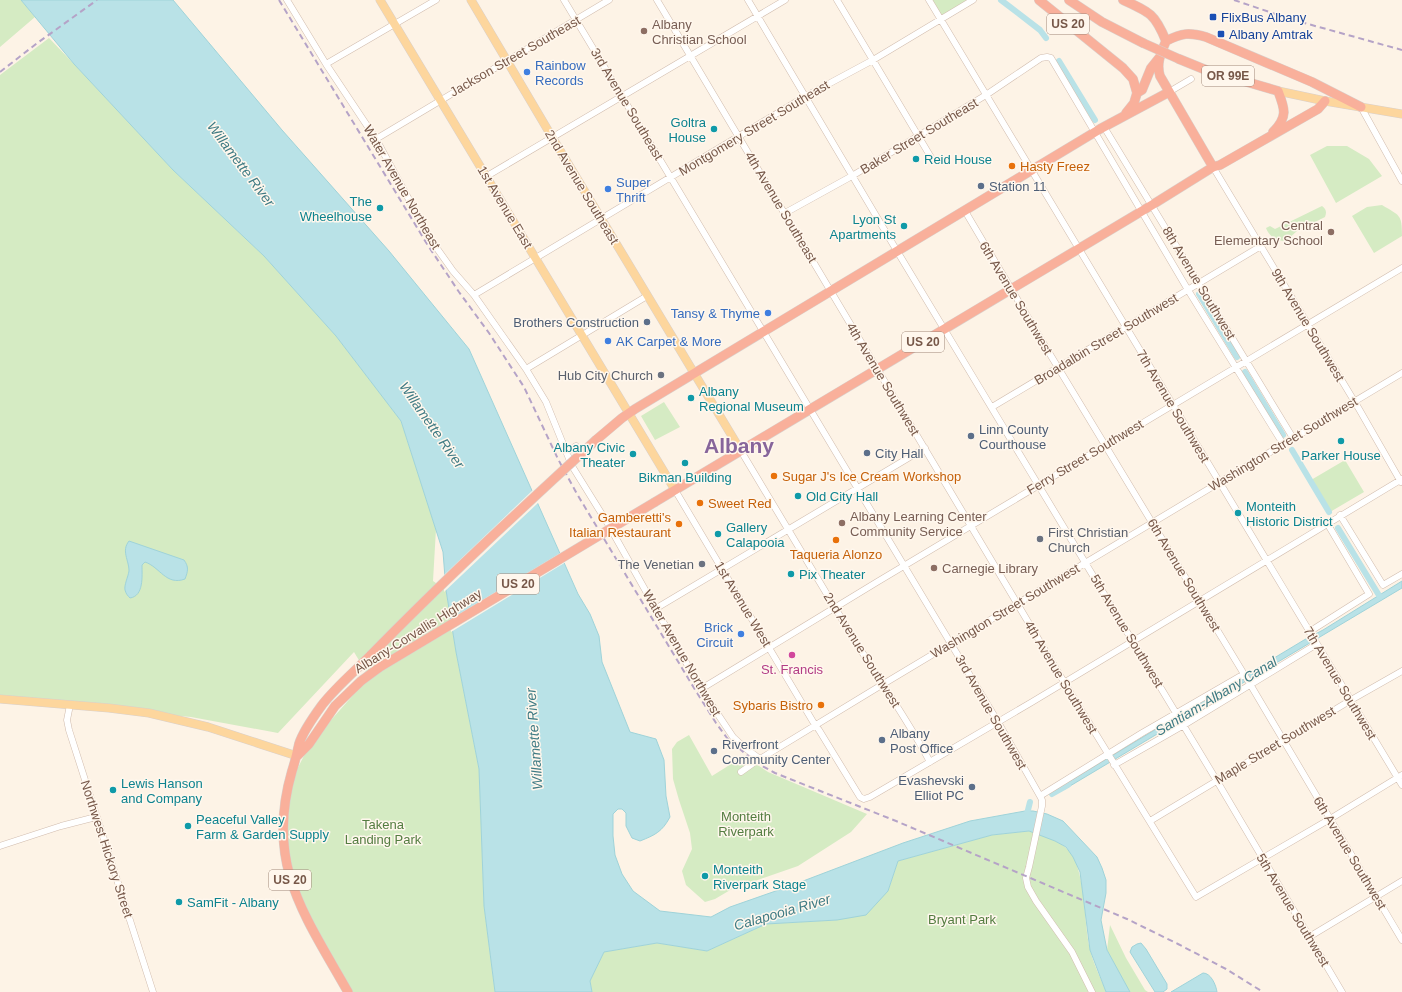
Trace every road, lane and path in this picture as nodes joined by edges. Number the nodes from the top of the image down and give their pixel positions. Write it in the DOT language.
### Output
graph roads {
  1 [pos="287,0"];
  2 [pos="380,0"];
  3 [pos="436,0"];
  4 [pos="471,0"];
  5 [pos="564,0"];
  6 [pos="609,0"];
  7 [pos="657,0"];
  8 [pos="748,0"];
  9 [pos="785,0"];
  10 [pos="837,0"];
  11 [pos="929,0"];
  12 [pos="973,0"];
  13 [pos="1039,0"];
  14 [pos="1069,0"];
  15 [pos="1123,0"];
  16 [pos="758,16"];
  17 [pos="576,20"];
  18 [pos="941,20"];
  19 [pos="395,24"];
  20 [pos="1166,41"];
  21 [pos="691,56"];
  22 [pos="1051,58"];
  23 [pos="1159,58"];
  24 [pos="873,60"];
  25 [pos="508,61"];
  26 [pos="326,64"];
  27 [pos="1191,79"];
  28 [pos="1278,91"];
  29 [pos="1169,92"];
  30 [pos="1137,93"];
  31 [pos="986,95"];
  32 [pos="806,96"];
  33 [pos="622,97"];
  34 [pos="441,99"];
  35 [pos="1325,100"];
  36 [pos="1361,107"];
  37 [pos="1402,114"];
  38 [pos="1123,116"];
  39 [pos="1104,127"];
  40 [pos="1095,133"];
  41 [pos="919,136"];
  42 [pos="1270,136"];
  43 [pos="552,137"];
  44 [pos="739,137"];
  45 [pos="376,140"];
  46 [pos="932,159"];
  47 [pos="1213,167"];
  48 [pos="1032,170"];
  49 [pos="486,176"];
  50 [pos="852,176"];
  51 [pos="670,178"];
  52 [pos="1402,181"];
  53 [pos="1152,205"];
  54 [pos="965,211"];
  55 [pos="1142,211"];
  56 [pos="785,213"];
  57 [pos="601,219"];
  58 [pos="1261,246"];
  59 [pos="1079,249"];
  60 [pos="898,251"];
  61 [pos="536,259"];
  62 [pos="1402,268"];
  63 [pos="1199,284"];
  64 [pos="1011,289"];
  65 [pos="1188,290"];
  66 [pos="831,291"];
  67 [pos="474,295"];
  68 [pos="647,296"];
  69 [pos="1307,324"];
  70 [pos="1126,326"];
  71 [pos="945,329"];
  72 [pos="764,332"];
  73 [pos="582,336"];
  74 [pos="1246,360"];
  75 [pos="1058,367"];
  76 [pos="1235,367"];
  77 [pos="526,369"];
  78 [pos="878,369"];
  79 [pos="1402,373"];
  80 [pos="694,374"];
  81 [pos="1354,402"];
  82 [pos="1173,405"];
  83 [pos="992,407"];
  84 [pos="810,410"];
  85 [pos="629,414"];
  86 [pos="1293,438"];
  87 [pos="1283,444"];
  88 [pos="1106,445"];
  89 [pos="576,446"];
  90 [pos="925,448"];
  91 [pos="741,451"];
  92 [pos="566,452"];
  93 [pos="1401,481"];
  94 [pos="1219,482"];
  95 [pos="1039,485"];
  96 [pos="858,489"];
  97 [pos="675,490"];
  98 [pos="1340,515"];
  99 [pos="1153,523"];
  100 [pos="1328,523"];
  101 [pos="971,526"];
  102 [pos="789,530"];
  103 [pos="1266,561"];
  104 [pos="1086,562"];
  105 [pos="904,566"];
  106 [pos="722,570"];
  107 [pos="1402,574"];
  108 [pos="1200,600"];
  109 [pos="1018,604"];
  110 [pos="836,607"];
  111 [pos="656,609"];
  112 [pos="1313,638"];
  113 [pos="1133,641"];
  114 [pos="950,643"];
  115 [pos="768,648"];
  116 [pos="1402,671"];
  117 [pos="1244,674"];
  118 [pos="1064,682"];
  119 [pos="1249,682"];
  120 [pos="883,684"];
  121 [pos="701,689"];
  122 [pos="0,699"];
  123 [pos="1350,700"];
  124 [pos="70,705"];
  125 [pos="1177,715"];
  126 [pos="998,722"];
  127 [pos="1182,723"];
  128 [pos="815,725"];
  129 [pos="1283,740"];
  130 [pos="1108,755"];
  131 [pos="297,756"];
  132 [pos="760,759"];
  133 [pos="930,762"];
  134 [pos="1114,764"];
  135 [pos="741,772"];
  136 [pos="1400,776"];
  137 [pos="1217,781"];
  138 [pos="1402,785"];
  139 [pos="1040,796"];
  140 [pos="96,817"];
  141 [pos="1330,819"];
  142 [pos="1150,821"];
  143 [pos="0,846"];
  144 [pos="1262,858"];
  145 [pos="1402,881"];
  146 [pos="1376,897"];
  147 [pos="1308,937"];
  148 [pos="1402,940"];
  149 [pos="153,992"];
  150 [pos="348,992"];
  151 [pos="1092,992"];
  152 [pos="1342,992"];
  1 -- 26 [label="street, Water Avenue Northeast"];
  2 -- 19 [label="main road, 1st Avenue East"];
  3 -- 19 [label="street"];
  4 -- 25 [label="main road, 2nd Avenue Southeast"];
  5 -- 17 [label="street, 3rd Avenue Southeast"];
  6 -- 17 [label="street, Jackson Street Southeast"];
  7 -- 21 [label="street, 4th Avenue Southeast"];
  8 -- 16 [label="street, 5th Avenue Southwest"];
  9 -- 16 [label="street"];
  10 -- 24 [label="street"];
  11 -- 18 [label="street, 7th Avenue Southwest"];
  12 -- 18 [label="street, Montgomery Street Southeast"];
  13 -- 30 [label="highway, US 20"];
  14 -- 28 [label="highway, OR 99E, bridge"];
  15 -- 20 [label="highway"];
  16 -- 21 [label="street"];
  16 -- 32 [label="street, 5th Avenue Southwest"];
  17 -- 25 [label="street, Jackson Street Southeast"];
  17 -- 33 [label="street, 3rd Avenue Southeast"];
  18 -- 24 [label="street, Montgomery Street Southeast"];
  18 -- 31 [label="street, 7th Avenue Southwest"];
  19 -- 26 [label="street"];
  19 -- 34 [label="main road, 1st Avenue East"];
  20 -- 23 [label="highway"];
  20 -- 36 [label="highway"];
  21 -- 33 [label="street"];
  21 -- 44 [label="street, 4th Avenue Southeast"];
  22 -- 31 [label="street, Baker Street Southeast"];
  22 -- 40 [label="street, 8th Avenue Southwest"];
  23 -- 29 [label="highway"];
  23 -- 30 [label="highway"];
  24 -- 32 [label="street, Montgomery Street Southeast"];
  24 -- 41 [label="street"];
  25 -- 34 [label="street, Jackson Street Southeast"];
  25 -- 43 [label="main road, 2nd Avenue Southeast"];
  26 -- 45 [label="street, Water Avenue Northeast"];
  27 -- 29 [label="street"];
  28 -- 35 [label="main road, OR 99E"];
  28 -- 42 [label="highway"];
  29 -- 38 [label="highway"];
  29 -- 47 [label="highway"];
  30 -- 38 [label="highway, US 20"];
  31 -- 41 [label="street, Baker Street Southeast"];
  31 -- 48 [label="street, 7th Avenue Southwest"];
  32 -- 44 [label="street, Montgomery Street Southeast"];
  32 -- 50 [label="street, 5th Avenue Southwest"];
  33 -- 43 [label="street"];
  33 -- 51 [label="street, 3rd Avenue Southeast"];
  34 -- 45 [label="street, Jackson Street Southeast"];
  34 -- 49 [label="main road, 1st Avenue East"];
  35 -- 36 [label="main road, OR 99E"];
  35 -- 42 [label="highway"];
  36 -- 37 [label="main road, OR 99E"];
  36 -- 52 [label="street"];
  38 -- 39 [label="highway, US 20"];
  39 -- 40 [label="highway, US 20"];
  39 -- 53 [label="street, 8th Avenue Southwest"];
  40 -- 48 [label="highway, US 20"];
  40 -- 55 [label="street, 8th Avenue Southwest"];
  41 -- 46 [label="street"];
  41 -- 50 [label="street, Baker Street Southeast"];
  42 -- 47 [label="highway"];
  43 -- 49 [label="street"];
  43 -- 57 [label="main road, 2nd Avenue Southeast"];
  44 -- 51 [label="street, Montgomery Street Southeast"];
  44 -- 56 [label="street, 4th Avenue Southeast"];
  45 -- 67 [label="street, Water Avenue Northeast"];
  47 -- 53 [label="highway, US 20"];
  47 -- 58 [label="street, 9th Avenue Southwest"];
  48 -- 54 [label="highway, US 20"];
  48 -- 59 [label="street, 7th Avenue Southwest"];
  49 -- 61 [label="main road, 1st Avenue East"];
  50 -- 56 [label="street, Baker Street Southeast"];
  50 -- 60 [label="street, 5th Avenue Southwest"];
  51 -- 57 [label="street, Montgomery Street Southeast"];
  51 -- 72 [label="street, 3rd Avenue Southeast"];
  53 -- 55 [label="highway, US 20"];
  53 -- 63 [label="street, 8th Avenue Southwest"];
  54 -- 60 [label="highway, US 20"];
  54 -- 64 [label="street, 6th Avenue Southwest"];
  55 -- 59 [label="highway, US 20"];
  55 -- 65 [label="street, 8th Avenue Southwest"];
  56 -- 66 [label="street, 4th Avenue Southeast"];
  57 -- 61 [label="street, Montgomery Street Southeast"];
  57 -- 68 [label="main road, 2nd Avenue Southeast"];
  58 -- 63 [label="street, Broadalbin Street Southwest"];
  58 -- 69 [label="street, 9th Avenue Southwest"];
  59 -- 64 [label="highway, US 20"];
  59 -- 70 [label="street, 7th Avenue Southwest"];
  60 -- 66 [label="highway, US 20"];
  60 -- 71 [label="street, 5th Avenue Southwest"];
  61 -- 67 [label="street, Montgomery Street Southeast"];
  61 -- 73 [label="main road, 1st Avenue East"];
  62 -- 69 [label="street, Ferry Street Southwest"];
  63 -- 65 [label="street, Broadalbin Street Southwest"];
  63 -- 74 [label="street, 8th Avenue Southwest"];
  64 -- 71 [label="highway, US 20"];
  64 -- 75 [label="street, 6th Avenue Southwest"];
  65 -- 70 [label="street, Broadalbin Street Southwest"];
  65 -- 76 [label="street, 8th Avenue Southwest"];
  66 -- 72 [label="highway, US 20"];
  66 -- 78 [label="street, 4th Avenue Southwest"];
  67 -- 77 [label="street, Water Avenue Northeast"];
  68 -- 73 [label="street"];
  68 -- 80 [label="main road, 2nd Avenue Southeast"];
  69 -- 74 [label="street, Ferry Street Southwest"];
  69 -- 81 [label="street, 9th Avenue Southwest"];
  70 -- 75 [label="street, Broadalbin Street Southwest"];
  70 -- 82 [label="street, 7th Avenue Southwest"];
  71 -- 78 [label="highway, US 20"];
  71 -- 83 [label="street, 5th Avenue Southwest"];
  72 -- 80 [label="highway, US 20"];
  72 -- 84 [label="street, 3rd Avenue Southwest"];
  73 -- 77 [label="street"];
  73 -- 85 [label="main road, 1st Avenue East"];
  74 -- 76 [label="street, Ferry Street Southwest"];
  74 -- 86 [label="street, 8th Avenue Southwest"];
  75 -- 83 [label="street, Broadalbin Street Southwest"];
  75 -- 88 [label="street, 6th Avenue Southwest"];
  76 -- 82 [label="street, Ferry Street Southwest"];
  76 -- 87 [label="street, 8th Avenue Southwest"];
  77 -- 92 [label="street, Water Avenue Northwest"];
  78 -- 84 [label="highway, US 20"];
  78 -- 90 [label="street, 4th Avenue Southwest"];
  79 -- 81 [label="street, Washington Street Southwest"];
  80 -- 85 [label="highway, US 20"];
  80 -- 91 [label="main road, 2nd Avenue Southwest"];
  81 -- 86 [label="street, Washington Street Southwest"];
  81 -- 93 [label="street, 9th Avenue Southwest"];
  82 -- 88 [label="street, Ferry Street Southwest"];
  82 -- 94 [label="street, 7th Avenue Southwest"];
  83 -- 95 [label="street, 5th Avenue Southwest"];
  84 -- 91 [label="highway, US 20"];
  84 -- 96 [label="street, 3rd Avenue Southwest"];
  85 -- 97 [label="main road, 1st Avenue West"];
  85 -- 131 [label="highway, Albany-Corvallis Highway / US 20, bridge"];
  86 -- 87 [label="street, Washington Street Southwest"];
  87 -- 94 [label="street, Washington Street Southwest"];
  88 -- 95 [label="street, Ferry Street Southwest"];
  88 -- 99 [label="street, 6th Avenue Southwest"];
  89 -- 92 [label="street"];
  90 -- 96 [label="street"];
  90 -- 101 [label="street, 4th Avenue Southwest"];
  91 -- 97 [label="highway, US 20"];
  91 -- 102 [label="street, 2nd Avenue Southwest"];
  92 -- 111 [label="street, Water Avenue Northwest"];
  93 -- 98 [label="street"];
  94 -- 99 [label="street, Washington Street Southwest"];
  94 -- 103 [label="street, 7th Avenue Southwest"];
  95 -- 101 [label="street, Ferry Street Southwest"];
  95 -- 104 [label="street, 5th Avenue Southwest"];
  96 -- 102 [label="street"];
  96 -- 105 [label="street, 3rd Avenue Southwest"];
  97 -- 106 [label="street, 1st Avenue West"];
  97 -- 131 [label="highway, Albany-Corvallis Highway / US 20, bridge"];
  98 -- 100 [label="street"];
  98 -- 107 [label="street"];
  99 -- 104 [label="street, Washington Street Southwest"];
  99 -- 108 [label="street, 6th Avenue Southwest"];
  100 -- 103 [label="street"];
  100 -- 112 [label="street"];
  101 -- 105 [label="street, Ferry Street Southwest"];
  101 -- 109 [label="street, 4th Avenue Southwest"];
  102 -- 106 [label="street"];
  102 -- 110 [label="street, 2nd Avenue Southwest"];
  103 -- 108 [label="street"];
  103 -- 112 [label="street, 7th Avenue Southwest"];
  104 -- 109 [label="street, Washington Street Southwest"];
  104 -- 113 [label="street, 5th Avenue Southwest"];
  105 -- 110 [label="street, Ferry Street Southwest"];
  105 -- 114 [label="street, 3rd Avenue Southwest"];
  106 -- 111 [label="street"];
  106 -- 115 [label="street, 1st Avenue West"];
  108 -- 113 [label="street"];
  108 -- 117 [label="street, 6th Avenue Southwest"];
  109 -- 114 [label="street, Washington Street Southwest"];
  109 -- 118 [label="street, 4th Avenue Southwest"];
  110 -- 115 [label="street, Ferry Street Southwest"];
  110 -- 120 [label="street, 2nd Avenue Southwest"];
  111 -- 121 [label="street, Water Avenue Northwest"];
  112 -- 119 [label="street"];
  112 -- 123 [label="street, 7th Avenue Southwest"];
  113 -- 118 [label="street"];
  113 -- 125 [label="street, 5th Avenue Southwest"];
  114 -- 120 [label="street, Washington Street Southwest"];
  114 -- 126 [label="street, 3rd Avenue Southwest"];
  115 -- 121 [label="street, Ferry Street Southwest"];
  115 -- 128 [label="street, 1st Avenue West"];
  116 -- 123 [label="street, Maple Street Southwest"];
  117 -- 119 [label="street, 6th Avenue Southwest"];
  117 -- 125 [label="street"];
  118 -- 126 [label="street"];
  118 -- 130 [label="street, 4th Avenue Southwest"];
  119 -- 127 [label="street"];
  119 -- 129 [label="street, 6th Avenue Southwest"];
  120 -- 128 [label="street, Washington Street Southwest"];
  120 -- 133 [label="street, 2nd Avenue Southwest"];
  121 -- 132 [label="street, Water Avenue Northwest"];
  122 -- 124 [label="main road"];
  123 -- 129 [label="street, Maple Street Southwest"];
  123 -- 136 [label="street, 7th Avenue Southwest"];
  124 -- 131 [label="main road"];
  124 -- 140 [label="street, Northwest Hickory Street"];
  125 -- 127 [label="street, 5th Avenue Southwest"];
  125 -- 130 [label="street"];
  126 -- 133 [label="street"];
  126 -- 139 [label="street, 3rd Avenue Southwest"];
  127 -- 134 [label="street"];
  127 -- 137 [label="street, 5th Avenue Southwest"];
  128 -- 132 [label="street, Washington Street Southwest"];
  128 -- 133 [label="street, 1st Avenue West"];
  129 -- 137 [label="street, Maple Street Southwest"];
  129 -- 141 [label="street, 6th Avenue Southwest"];
  130 -- 134 [label="street, 4th Avenue Southwest"];
  130 -- 139 [label="street"];
  131 -- 150 [label="highway, Albany-Corvallis Highway / US 20"];
  132 -- 135 [label="street, Washington Street Southwest"];
  134 -- 142 [label="street, 4th Avenue Southwest"];
  136 -- 138 [label="street, 7th Avenue Southwest"];
  136 -- 141 [label="street"];
  137 -- 142 [label="street, Maple Street Southwest"];
  137 -- 144 [label="street, 5th Avenue Southwest"];
  139 -- 151 [label="street, 3rd Avenue Southwest"];
  140 -- 143 [label="street"];
  140 -- 149 [label="street, Northwest Hickory Street"];
  141 -- 144 [label="street"];
  141 -- 146 [label="street, 6th Avenue Southwest"];
  142 -- 144 [label="street, 4th Avenue Southwest"];
  144 -- 147 [label="street, 5th Avenue Southwest"];
  145 -- 146 [label="street"];
  146 -- 147 [label="street"];
  146 -- 148 [label="street, 6th Avenue Southwest"];
  147 -- 152 [label="street, 5th Avenue Southwest"];
}
